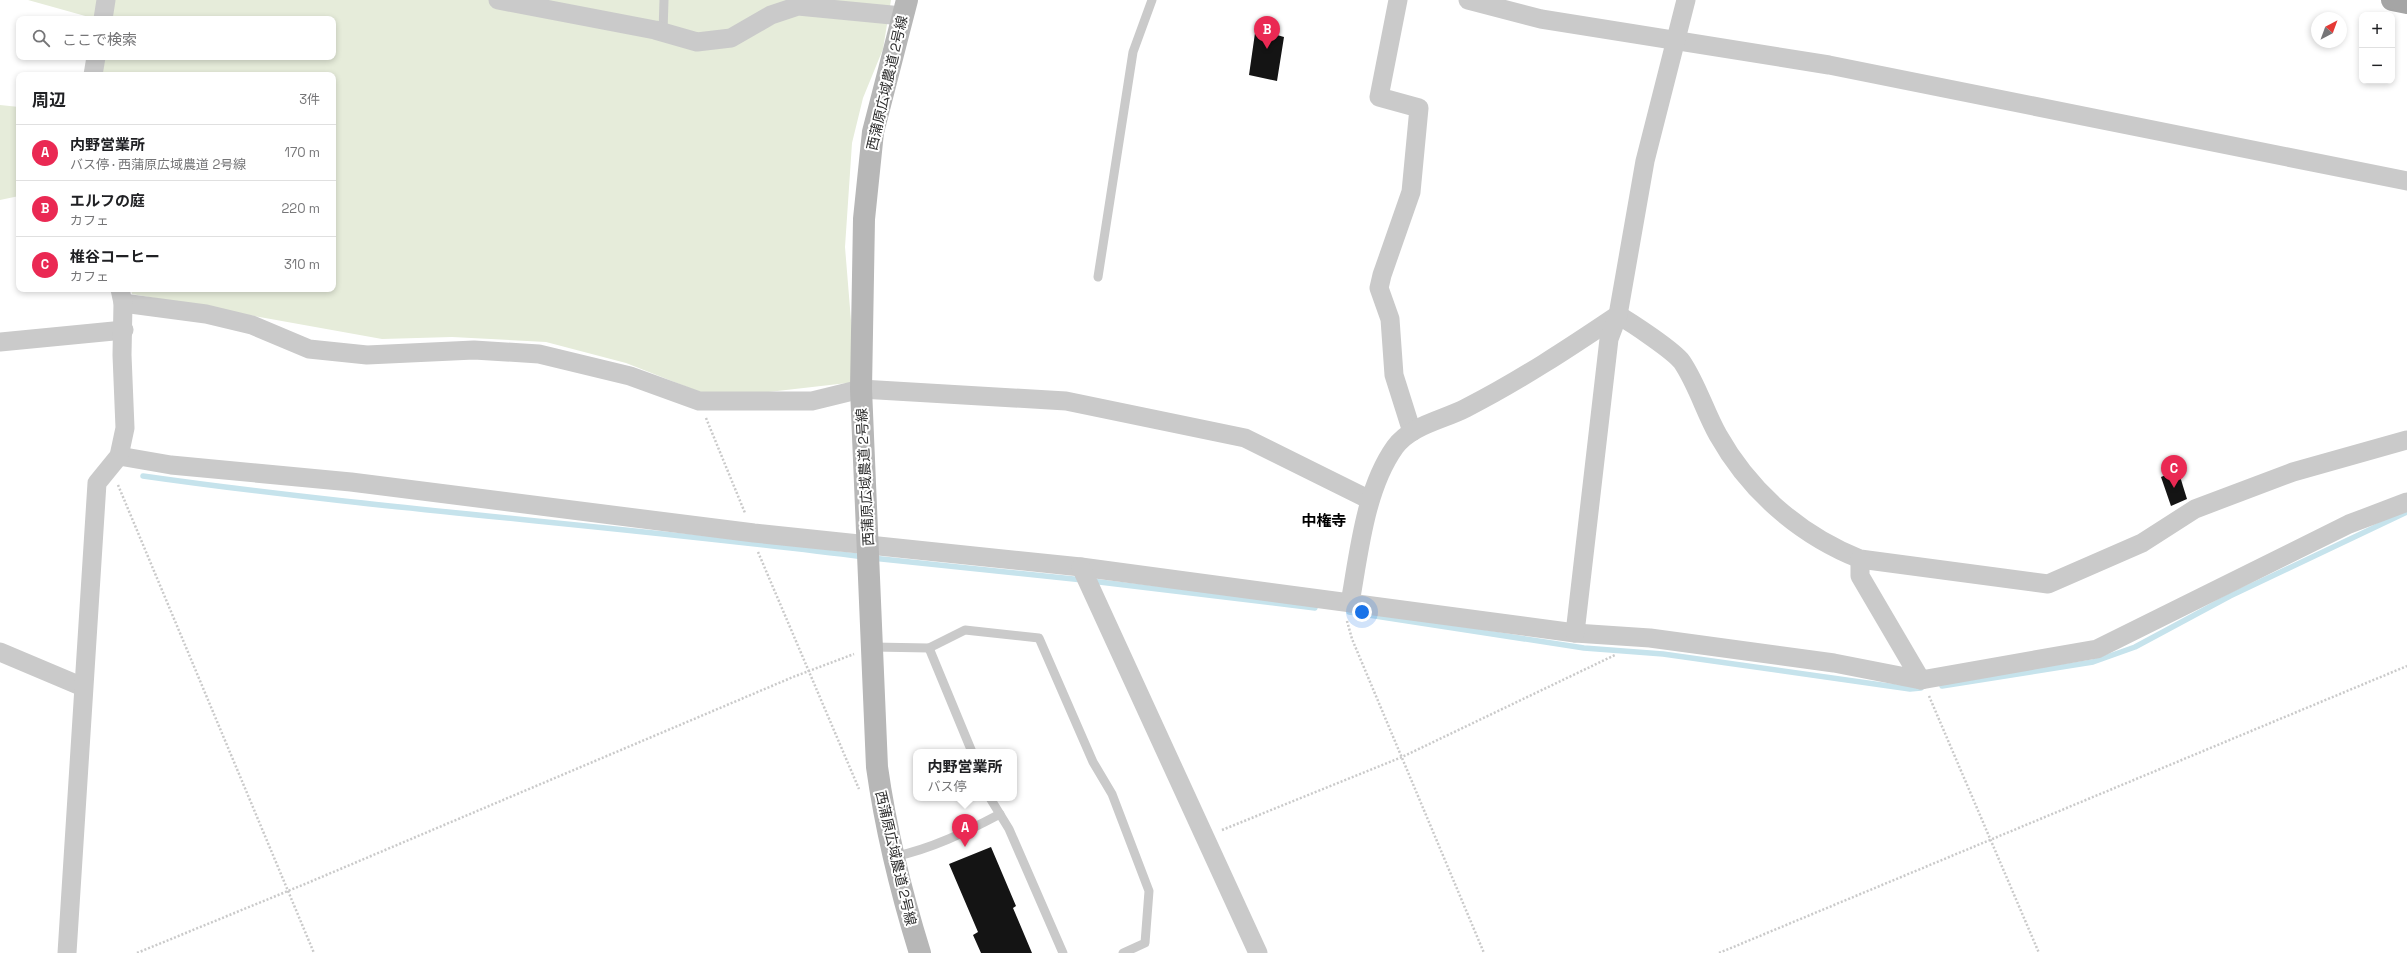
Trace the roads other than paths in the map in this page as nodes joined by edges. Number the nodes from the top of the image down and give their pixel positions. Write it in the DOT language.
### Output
graph roads {
  1 [pos="106,0"];
  2 [pos="498,0"];
  3 [pos="664,0"];
  4 [pos="1152,0"];
  5 [pos="1398,0"];
  6 [pos="1468,0"];
  7 [pos="1686,0"];
  8 [pos="2392,0"];
  9 [pos="2407,3"];
  10 [pos="904,8"];
  11 [pos="103,16"];
  12 [pos="663,32"];
  13 [pos="1676,42"];
  14 [pos="96,60"];
  15 [pos="94,72"];
  16 [pos="2407,181"];
  17 [pos="1098,277"];
  18 [pos="122,296"];
  19 [pos="1618,315"];
  20 [pos="124,330"];
  21 [pos="0,342"];
  22 [pos="861,389"];
  23 [pos="1412,432"];
  24 [pos="2407,440"];
  25 [pos="114,461"];
  26 [pos="1370,500"];
  27 [pos="2407,502"];
  28 [pos="868,545"];
  29 [pos="1860,559"];
  30 [pos="1081,567"];
  31 [pos="1350,603"];
  32 [pos="1575,633"];
  33 [pos="872,646"];
  34 [pos="929,648"];
  35 [pos="0,652"];
  36 [pos="1921,680"];
  37 [pos="83,687"];
  38 [pos="971,749"];
  39 [pos="992,801"];
  40 [pos="1000,814"];
  41 [pos="893,857"];
  42 [pos="66,953"];
  43 [pos="920,953"];
  44 [pos="1063,953"];
  45 [pos="1123,953"];
  46 [pos="1258,953"];
  1 -- 11 [label="street"];
  2 -- 12 [label="street"];
  3 -- 12 [label="lane"];
  4 -- 17 [label="lane"];
  5 -- 23 [label="street"];
  6 -- 13 [label="street"];
  7 -- 13 [label="street"];
  8 -- 9 [label="main road"];
  10 -- 12 [label="street"];
  10 -- 22 [label="street, 西蒲原広域農道 2号線"];
  13 -- 16 [label="street"];
  13 -- 19 [label="street"];
  14 -- 15 [label="street"];
  18 -- 20 [label="street"];
  18 -- 22 [label="street"];
  19 -- 23 [label="street"];
  19 -- 29 [label="street"];
  19 -- 32 [label="street"];
  20 -- 21 [label="street"];
  20 -- 25 [label="street"];
  22 -- 26 [label="street"];
  22 -- 28 [label="street, 西蒲原広域農道 2号線"];
  23 -- 26 [label="street"];
  24 -- 29 [label="street"];
  25 -- 28 [label="street"];
  25 -- 37 [label="street"];
  26 -- 31 [label="street"];
  27 -- 36 [label="street"];
  28 -- 30 [label="street"];
  28 -- 33 [label="street, 西蒲原広域農道 2号線"];
  29 -- 36 [label="street"];
  30 -- 31 [label="street"];
  30 -- 46 [label="street"];
  31 -- 32 [label="street"];
  32 -- 36 [label="street"];
  33 -- 34 [label="lane"];
  33 -- 41 [label="street, 西蒲原広域農道 2号線"];
  34 -- 38 [label="lane"];
  34 -- 45 [label="lane"];
  35 -- 37 [label="street"];
  37 -- 42 [label="street"];
  39 -- 40 [label="lane"];
  40 -- 41 [label="lane"];
  40 -- 44 [label="lane"];
  41 -- 43 [label="street, 西蒲原広域農道 2号線"];
}
